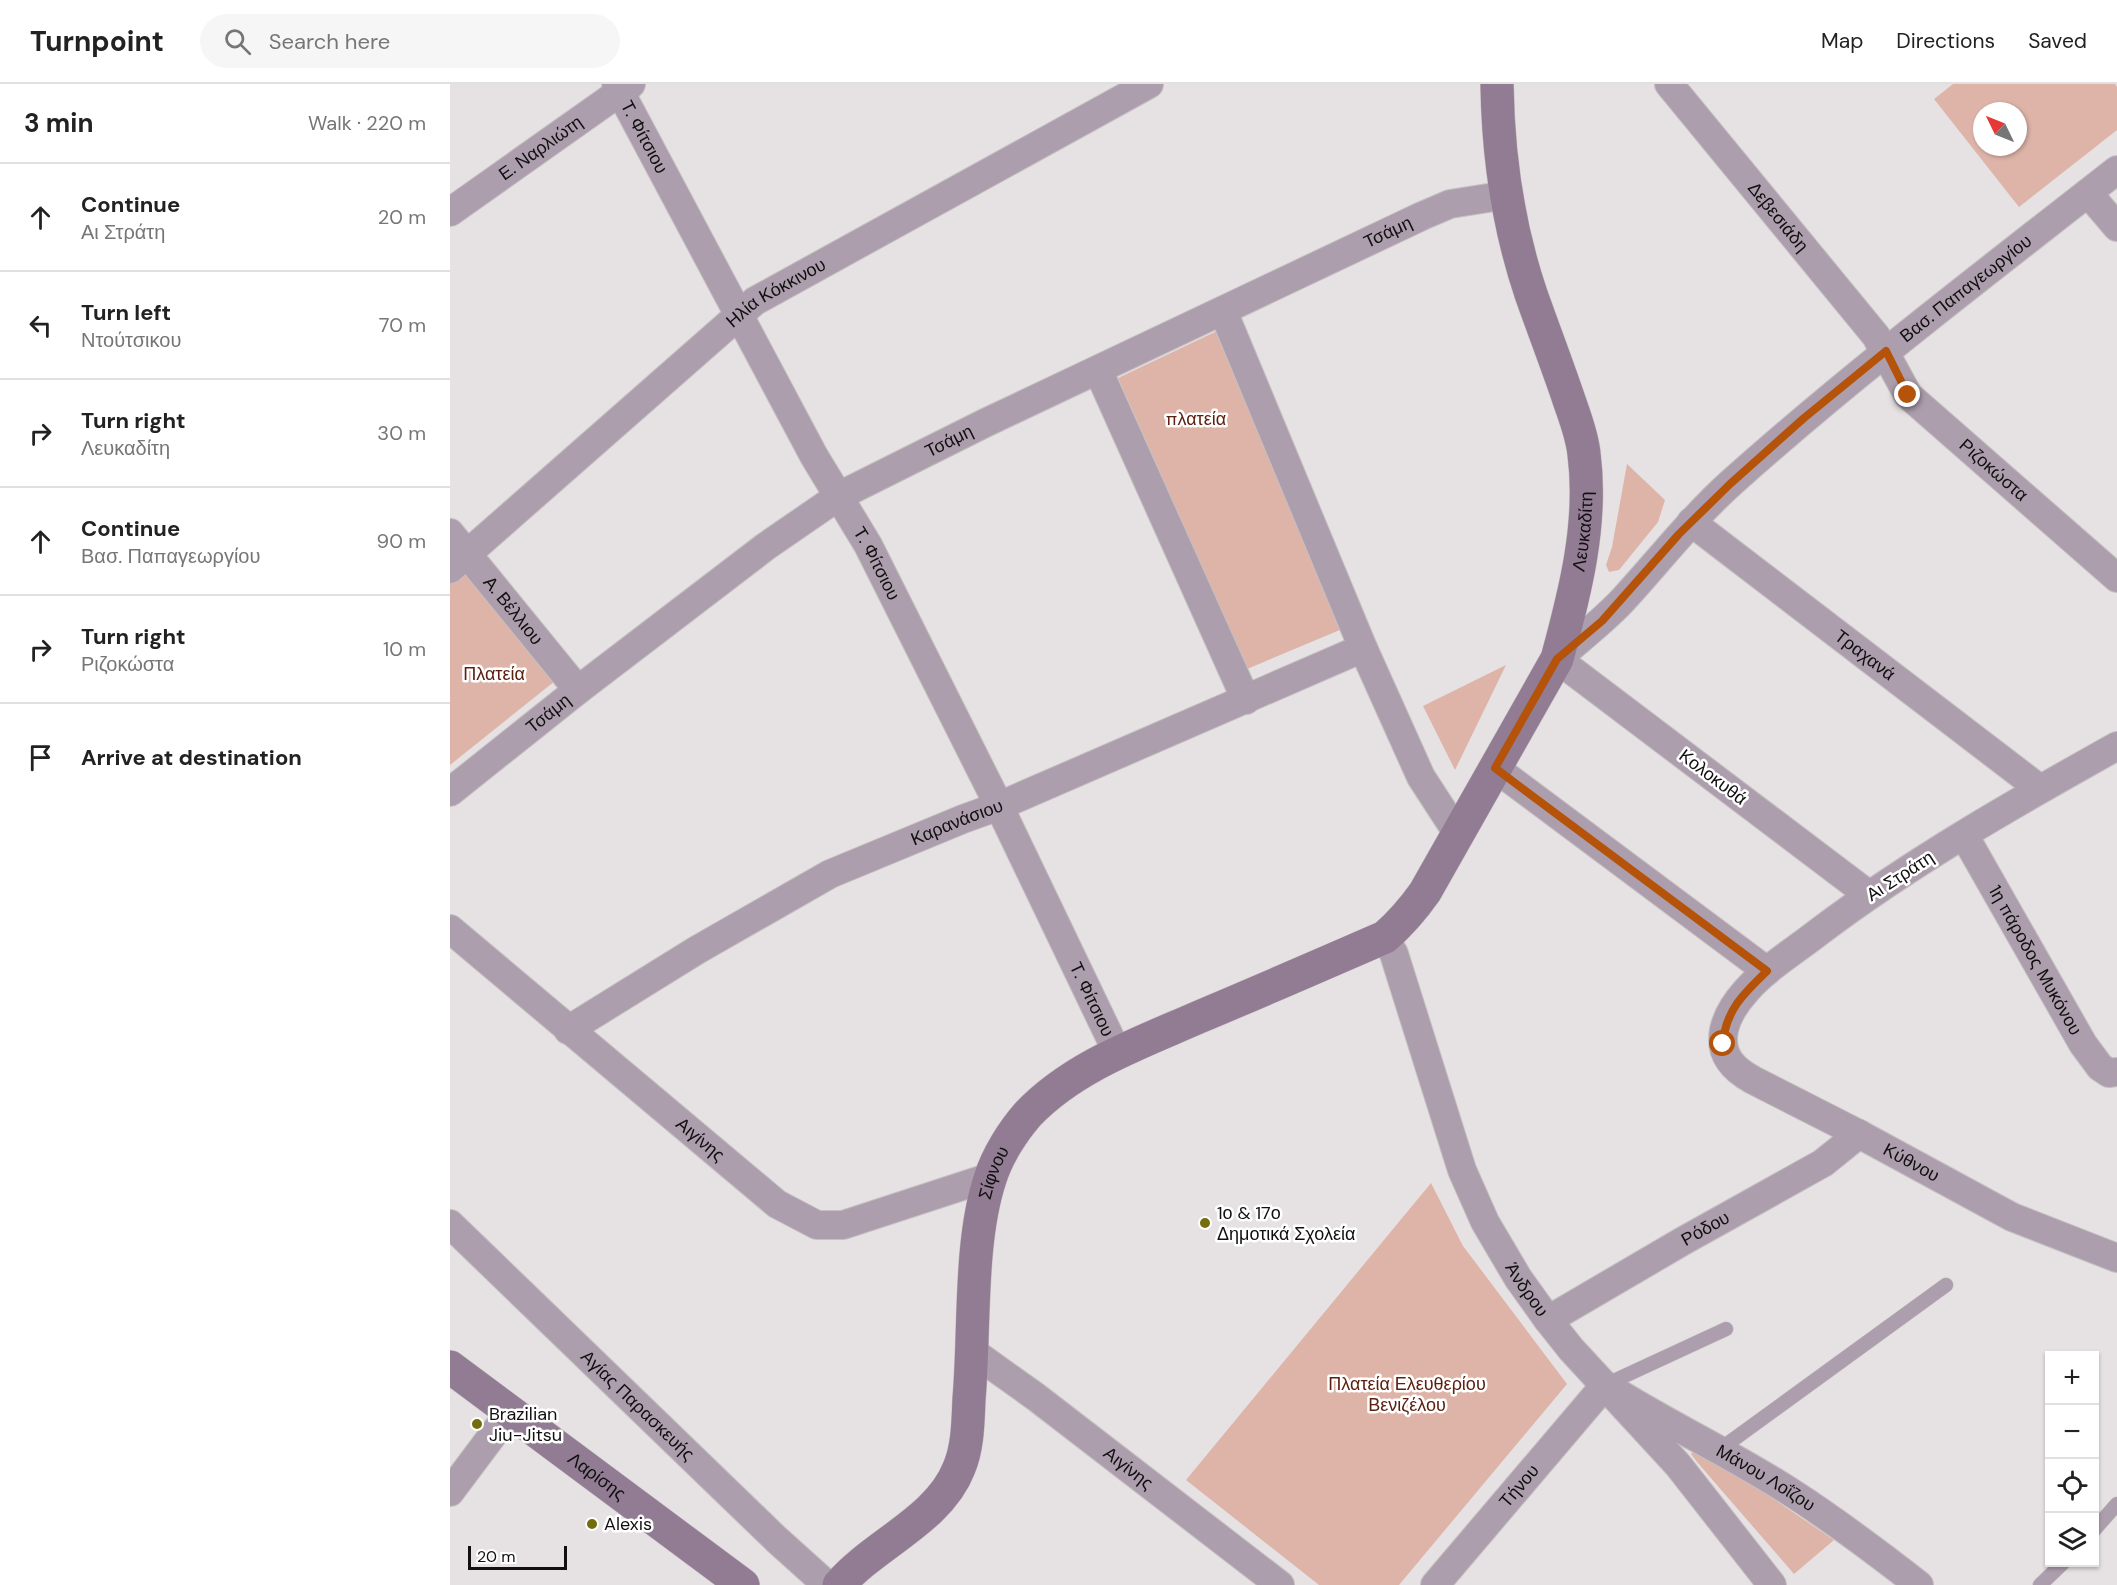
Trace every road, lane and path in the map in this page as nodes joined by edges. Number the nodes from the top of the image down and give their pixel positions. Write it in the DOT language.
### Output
graph roads {
  1 [pos="1149,84"];
  2 [pos="1497,84"];
  3 [pos="1669,84"];
  4 [pos="622,86"];
  5 [pos="1106,94"];
  6 [pos="2117,170"];
  7 [pos="2088,193"];
  8 [pos="1507,195"];
  9 [pos="450,212"];
  10 [pos="2117,227"];
  11 [pos="1224,311"];
  12 [pos="740,315"];
  13 [pos="1886,351"];
  14 [pos="1098,370"];
  15 [pos="839,496"];
  16 [pos="1691,522"];
  17 [pos="450,533"];
  18 [pos="459,562"];
  19 [pos="2117,578"];
  20 [pos="1363,648"];
  21 [pos="1557,659"];
  22 [pos="578,690"];
  23 [pos="1246,700"];
  24 [pos="2117,746"];
  25 [pos="1495,768"];
  26 [pos="2040,789"];
  27 [pos="450,792"];
  28 [pos="999,806"];
  29 [pos="1458,834"];
  30 [pos="1964,835"];
  31 [pos="1869,895"];
  32 [pos="450,929"];
  33 [pos="1385,937"];
  34 [pos="1767,971"];
  35 [pos="568,1030"];
  36 [pos="1723,1044"];
  37 [pos="1118,1054"];
  38 [pos="2117,1072"];
  39 [pos="1859,1134"];
  40 [pos="990,1178"];
  41 [pos="450,1224"];
  42 [pos="2117,1258"];
  43 [pos="1946,1284"];
  44 [pos="1548,1320"];
  45 [pos="1726,1329"];
  46 [pos="973,1352"];
  47 [pos="450,1367"];
  48 [pos="1605,1385"];
  49 [pos="510,1412"];
  50 [pos="1719,1450"];
  51 [pos="450,1492"];
  52 [pos="2117,1504"];
  53 [pos="2099,1524"];
  54 [pos="2060,1567"];
  55 [pos="743,1585"];
  56 [pos="827,1585"];
  57 [pos="839,1585"];
  58 [pos="1280,1585"];
  59 [pos="1435,1585"];
  60 [pos="1772,1585"];
  61 [pos="1919,1585"];
  62 [pos="2040,1585"];
  1 -- 5 [label="street, Ηλία Κόκκινου"];
  2 -- 8 [label="street, Λευκαδίτη"];
  3 -- 13 [label="street, Δεβεσιάδη"];
  4 -- 9 [label="street, Ε. Ναρλιώτη"];
  4 -- 12 [label="street, Τ. Φίτσιου"];
  5 -- 12 [label="street, Ηλία Κόκκινου"];
  6 -- 7 [label="street, Βασ. Παπαγεωργίου"];
  7 -- 10 [label="street"];
  7 -- 13 [label="street, Βασ. Παπαγεωργίου"];
  8 -- 11 [label="street, Τσάμη"];
  8 -- 21 [label="street, Λευκαδίτη"];
  11 -- 14 [label="street, Τσάμη"];
  11 -- 20 [label="street"];
  12 -- 15 [label="street, Τ. Φίτσιου"];
  12 -- 18 [label="street, Ηλία Κόκκινου"];
  13 -- 16 [label="street, Βασ. Παπαγεωργίου"];
  13 -- 19 [label="street, Ριζοκώστα"];
  14 -- 15 [label="street, Τσάμη"];
  14 -- 23 [label="street"];
  15 -- 22 [label="street, Τσάμη"];
  15 -- 28 [label="street, Τ. Φίτσιου"];
  16 -- 21 [label="street, Βασ. Παπαγεωργίου"];
  16 -- 26 [label="street, Τραχανά"];
  17 -- 18 [label="street, Α. Βέλλιου"];
  18 -- 22 [label="street, Α. Βέλλιου"];
  20 -- 23 [label="street, Καρανάσιου"];
  20 -- 29 [label="street"];
  21 -- 25 [label="street, Λευκαδίτη"];
  21 -- 31 [label="street, Κολοκυθά"];
  22 -- 27 [label="street, Τσάμη"];
  23 -- 28 [label="street, Καρανάσιου"];
  24 -- 26 [label="street, Αι Στράτη"];
  25 -- 29 [label="street, Λευκαδίτη"];
  25 -- 34 [label="street"];
  26 -- 30 [label="street, Αι Στράτη"];
  28 -- 35 [label="street, Καρανάσιου"];
  28 -- 37 [label="street, Τ. Φίτσιου"];
  29 -- 33 [label="street, Λευκαδίτη"];
  30 -- 31 [label="street, Αι Στράτη"];
  30 -- 38 [label="street, 1η πάροδος Μυκόνου"];
  31 -- 34 [label="street, Αι Στράτη"];
  32 -- 35 [label="street, Αιγίνης"];
  33 -- 37 [label="street, Σίφνου"];
  33 -- 44 [label="street, Άνδρου"];
  34 -- 36 [label="street, Αι Στράτη"];
  35 -- 40 [label="street, Αιγίνης"];
  36 -- 39 [label="street, Κύθνου"];
  37 -- 40 [label="street, Σίφνου"];
  39 -- 42 [label="street, Κύθνου"];
  39 -- 44 [label="street, Ρόδου"];
  40 -- 46 [label="street, Σίφνου"];
  41 -- 56 [label="street, Αγίας Παρασκευής"];
  43 -- 50 [label="lane"];
  44 -- 48 [label="street, Άνδρου"];
  45 -- 48 [label="lane"];
  46 -- 57 [label="street, Σίφνου"];
  46 -- 58 [label="street, Αιγίνης"];
  47 -- 49 [label="street, Λαρίσης"];
  48 -- 50 [label="street, Μάνου Λοΐζου"];
  48 -- 59 [label="street, Τήνου"];
  48 -- 60 [label="street, Άνδρου"];
  49 -- 51 [label="street"];
  49 -- 55 [label="street, Λαρίσης"];
  50 -- 61 [label="street, Μάνου Λοΐζου"];
  52 -- 53 [label="lane"];
  54 -- 62 [label="lane"];
}
